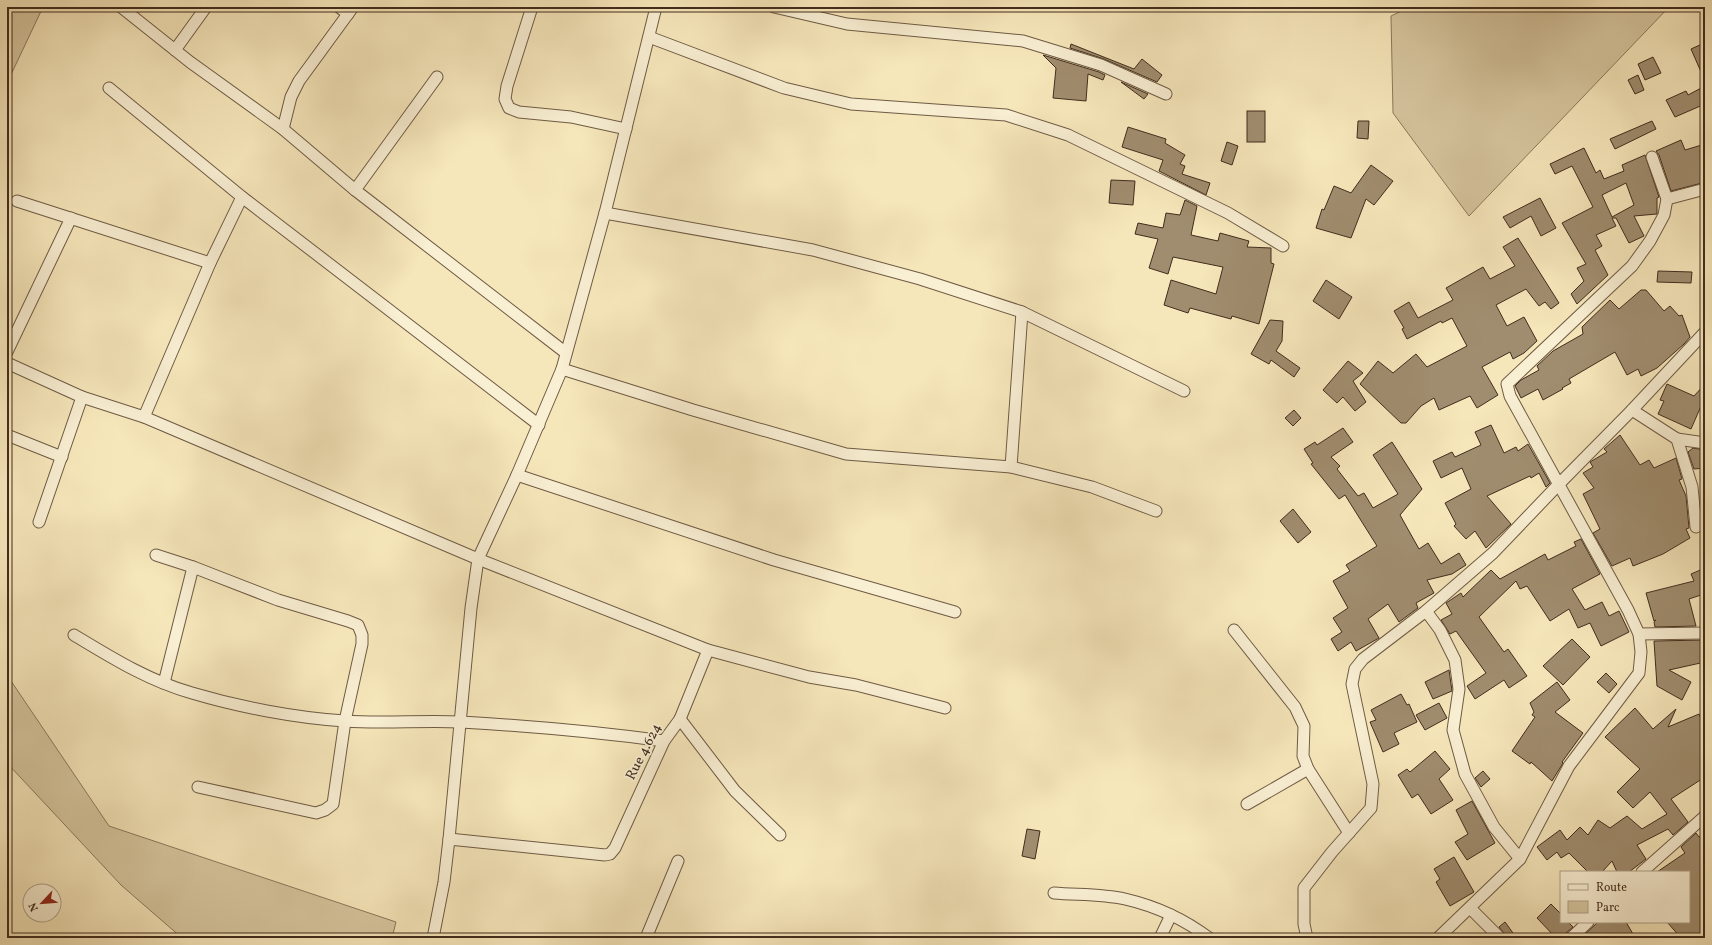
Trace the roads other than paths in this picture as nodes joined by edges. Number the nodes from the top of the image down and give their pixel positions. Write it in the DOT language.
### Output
graph roads {
  1 [pos="121,7"];
  2 [pos="206,7"];
  3 [pos="339,7"];
  4 [pos="532,7"];
  5 [pos="774,7"];
  6 [pos="653,8"];
  7 [pos="350,10"];
  8 [pos="649,37"];
  9 [pos="175,50"];
  10 [pos="437,77"];
  11 [pos="108,88"];
  12 [pos="1166,94"];
  13 [pos="283,129"];
  14 [pos="626,129"];
  15 [pos="1652,157"];
  16 [pos="1705,189"];
  17 [pos="355,190"];
  18 [pos="242,197"];
  19 [pos="1667,199"];
  20 [pos="17,200"];
  21 [pos="605,213"];
  22 [pos="71,218"];
  23 [pos="1283,246"];
  24 [pos="210,263"];
  25 [pos="1022,312"];
  26 [pos="1705,332"];
  27 [pos="7,352"];
  28 [pos="566,353"];
  29 [pos="7,363"];
  30 [pos="562,369"];
  31 [pos="1184,391"];
  32 [pos="82,397"];
  33 [pos="1632,410"];
  34 [pos="144,418"];
  35 [pos="539,425"];
  36 [pos="7,435"];
  37 [pos="1677,439"];
  38 [pos="1705,443"];
  39 [pos="62,457"];
  40 [pos="1011,467"];
  41 [pos="518,475"];
  42 [pos="1558,484"];
  43 [pos="1156,511"];
  44 [pos="38,522"];
  45 [pos="1696,527"];
  46 [pos="156,555"];
  47 [pos="478,559"];
  48 [pos="193,567"];
  49 [pos="1426,611"];
  50 [pos="955,612"];
  51 [pos="1234,630"];
  52 [pos="1705,633"];
  53 [pos="1639,634"];
  54 [pos="74,635"];
  55 [pos="708,650"];
  56 [pos="164,683"];
  57 [pos="945,708"];
  58 [pos="680,719"];
  59 [pos="345,721"];
  60 [pos="459,722"];
  61 [pos="664,741"];
  62 [pos="1308,769"];
  63 [pos="198,787"];
  64 [pos="1247,804"];
  65 [pos="1705,816"];
  66 [pos="1349,833"];
  67 [pos="780,836"];
  68 [pos="449,839"];
  69 [pos="1520,859"];
  70 [pos="678,861"];
  71 [pos="1643,871"];
  72 [pos="1054,893"];
  73 [pos="1470,908"];
  74 [pos="1171,915"];
  75 [pos="1587,923"];
  76 [pos="433,938"];
  77 [pos="646,938"];
  78 [pos="1160,938"];
  79 [pos="1209,938"];
  80 [pos="1307,938"];
  81 [pos="1438,938"];
  82 [pos="1500,938"];
  83 [pos="1571,938"];
  1 -- 9 [label="street"];
  2 -- 9 [label="street"];
  3 -- 7 [label="street"];
  4 -- 14 [label="street"];
  5 -- 12 [label="street"];
  6 -- 8 [label="street"];
  7 -- 13 [label="street"];
  8 -- 14 [label="street"];
  8 -- 23 [label="street"];
  9 -- 13 [label="street"];
  10 -- 17 [label="street"];
  11 -- 18 [label="street"];
  13 -- 17 [label="street"];
  14 -- 21 [label="street"];
  15 -- 19 [label="street"];
  16 -- 19 [label="street"];
  17 -- 28 [label="street"];
  18 -- 24 [label="street"];
  18 -- 35 [label="street"];
  19 -- 42 [label="street"];
  20 -- 22 [label="street"];
  21 -- 25 [label="street"];
  21 -- 28 [label="street"];
  22 -- 24 [label="street"];
  22 -- 27 [label="street"];
  24 -- 34 [label="street"];
  25 -- 31 [label="street"];
  25 -- 40 [label="street"];
  26 -- 33 [label="street"];
  28 -- 30 [label="street"];
  29 -- 32 [label="street"];
  30 -- 35 [label="street"];
  30 -- 40 [label="street"];
  32 -- 34 [label="street"];
  32 -- 39 [label="street"];
  33 -- 37 [label="street"];
  33 -- 42 [label="street"];
  34 -- 47 [label="street"];
  35 -- 41 [label="street"];
  36 -- 39 [label="street"];
  37 -- 38 [label="street"];
  37 -- 45 [label="street"];
  39 -- 44 [label="street"];
  40 -- 43 [label="street"];
  41 -- 47 [label="street"];
  41 -- 50 [label="street"];
  42 -- 49 [label="street"];
  42 -- 53 [label="street"];
  46 -- 48 [label="street"];
  47 -- 55 [label="street"];
  47 -- 60 [label="street"];
  48 -- 56 [label="street"];
  48 -- 59 [label="street"];
  49 -- 66 [label="street"];
  49 -- 69 [label="street"];
  51 -- 62 [label="street"];
  52 -- 53 [label="street"];
  53 -- 69 [label="street"];
  54 -- 56 [label="street"];
  55 -- 57 [label="street"];
  55 -- 58 [label="street, Rue 4.624"];
  56 -- 59 [label="street"];
  58 -- 61 [label="street, Rue 4.624"];
  58 -- 67 [label="street"];
  59 -- 60 [label="street"];
  59 -- 63 [label="street"];
  60 -- 61 [label="street"];
  60 -- 68 [label="street"];
  61 -- 68 [label="street, Rue 4.624"];
  62 -- 64 [label="street"];
  62 -- 66 [label="street"];
  65 -- 71 [label="street"];
  66 -- 80 [label="street"];
  68 -- 76 [label="street"];
  69 -- 73 [label="street"];
  70 -- 77 [label="street"];
  72 -- 74 [label="street"];
  73 -- 81 [label="street"];
  73 -- 82 [label="street"];
  74 -- 78 [label="street"];
  74 -- 79 [label="street"];
  75 -- 83 [label="street"];
}
